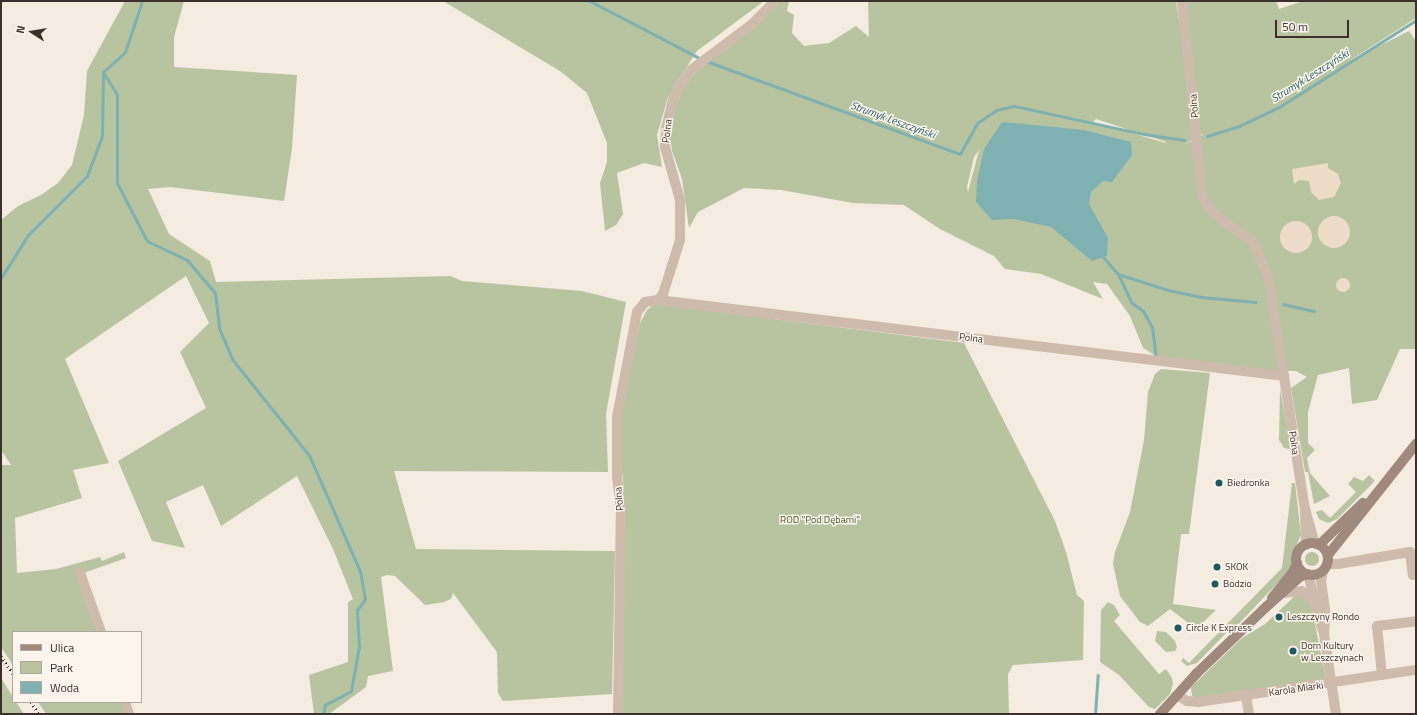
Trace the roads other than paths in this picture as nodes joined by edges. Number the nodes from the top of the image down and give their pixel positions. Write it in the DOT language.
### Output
graph roads {
  1 [pos="775,1"];
  2 [pos="1182,1"];
  3 [pos="658,300"];
  4 [pos="1284,376"];
  5 [pos="1416,444"];
  6 [pos="1382,486"];
  7 [pos="1305,509"];
  8 [pos="1312,528"];
  9 [pos="1331,534"];
  10 [pos="1313,544"];
  11 [pos="1297,563"];
  12 [pos="1326,563"];
  13 [pos="80,573"];
  14 [pos="1308,574"];
  15 [pos="1416,574"];
  16 [pos="1284,593"];
  17 [pos="1314,601"];
  18 [pos="1266,607"];
  19 [pos="1416,621"];
  20 [pos="101,631"];
  21 [pos="1324,634"];
  22 [pos="1416,670"];
  23 [pos="1382,676"];
  24 [pos="1332,684"];
  25 [pos="1177,695"];
  26 [pos="1246,696"];
  27 [pos="125,703"];
  28 [pos="129,714"];
  29 [pos="618,714"];
  30 [pos="1160,714"];
  31 [pos="1249,714"];
  32 [pos="1336,714"];
  1 -- 3 [label="street, Polna"];
  2 -- 4 [label="street, Polna"];
  3 -- 4 [label="street, Polna"];
  3 -- 29 [label="street, Polna"];
  4 -- 7 [label="street, Polna"];
  5 -- 6 [label="street"];
  6 -- 9 [label="street"];
  6 -- 12 [label="street"];
  7 -- 8 [label="street, Polna"];
  7 -- 10 [label="street, Polna"];
  8 -- 9 [label="street"];
  8 -- 10 [label="street, Polna"];
  9 -- 10 [label="street"];
  10 -- 11 [label="street"];
  10 -- 12 [label="street"];
  11 -- 14 [label="street"];
  11 -- 18 [label="street"];
  12 -- 14 [label="street"];
  12 -- 15 [label="street"];
  12 -- 21 [label="street"];
  13 -- 20 [label="street"];
  14 -- 16 [label="street"];
  14 -- 17 [label="street"];
  16 -- 17 [label="street"];
  16 -- 18 [label="street"];
  17 -- 21 [label="street"];
  18 -- 25 [label="street"];
  19 -- 23 [label="street"];
  21 -- 24 [label="street"];
  22 -- 23 [label="street, Karola Miarki"];
  23 -- 24 [label="street, Karola Miarki"];
  24 -- 26 [label="street, Karola Miarki"];
  24 -- 32 [label="street"];
  25 -- 26 [label="street, Karola Miarki"];
  25 -- 30 [label="street"];
  26 -- 31 [label="street"];
  27 -- 28 [label="street"];
}
